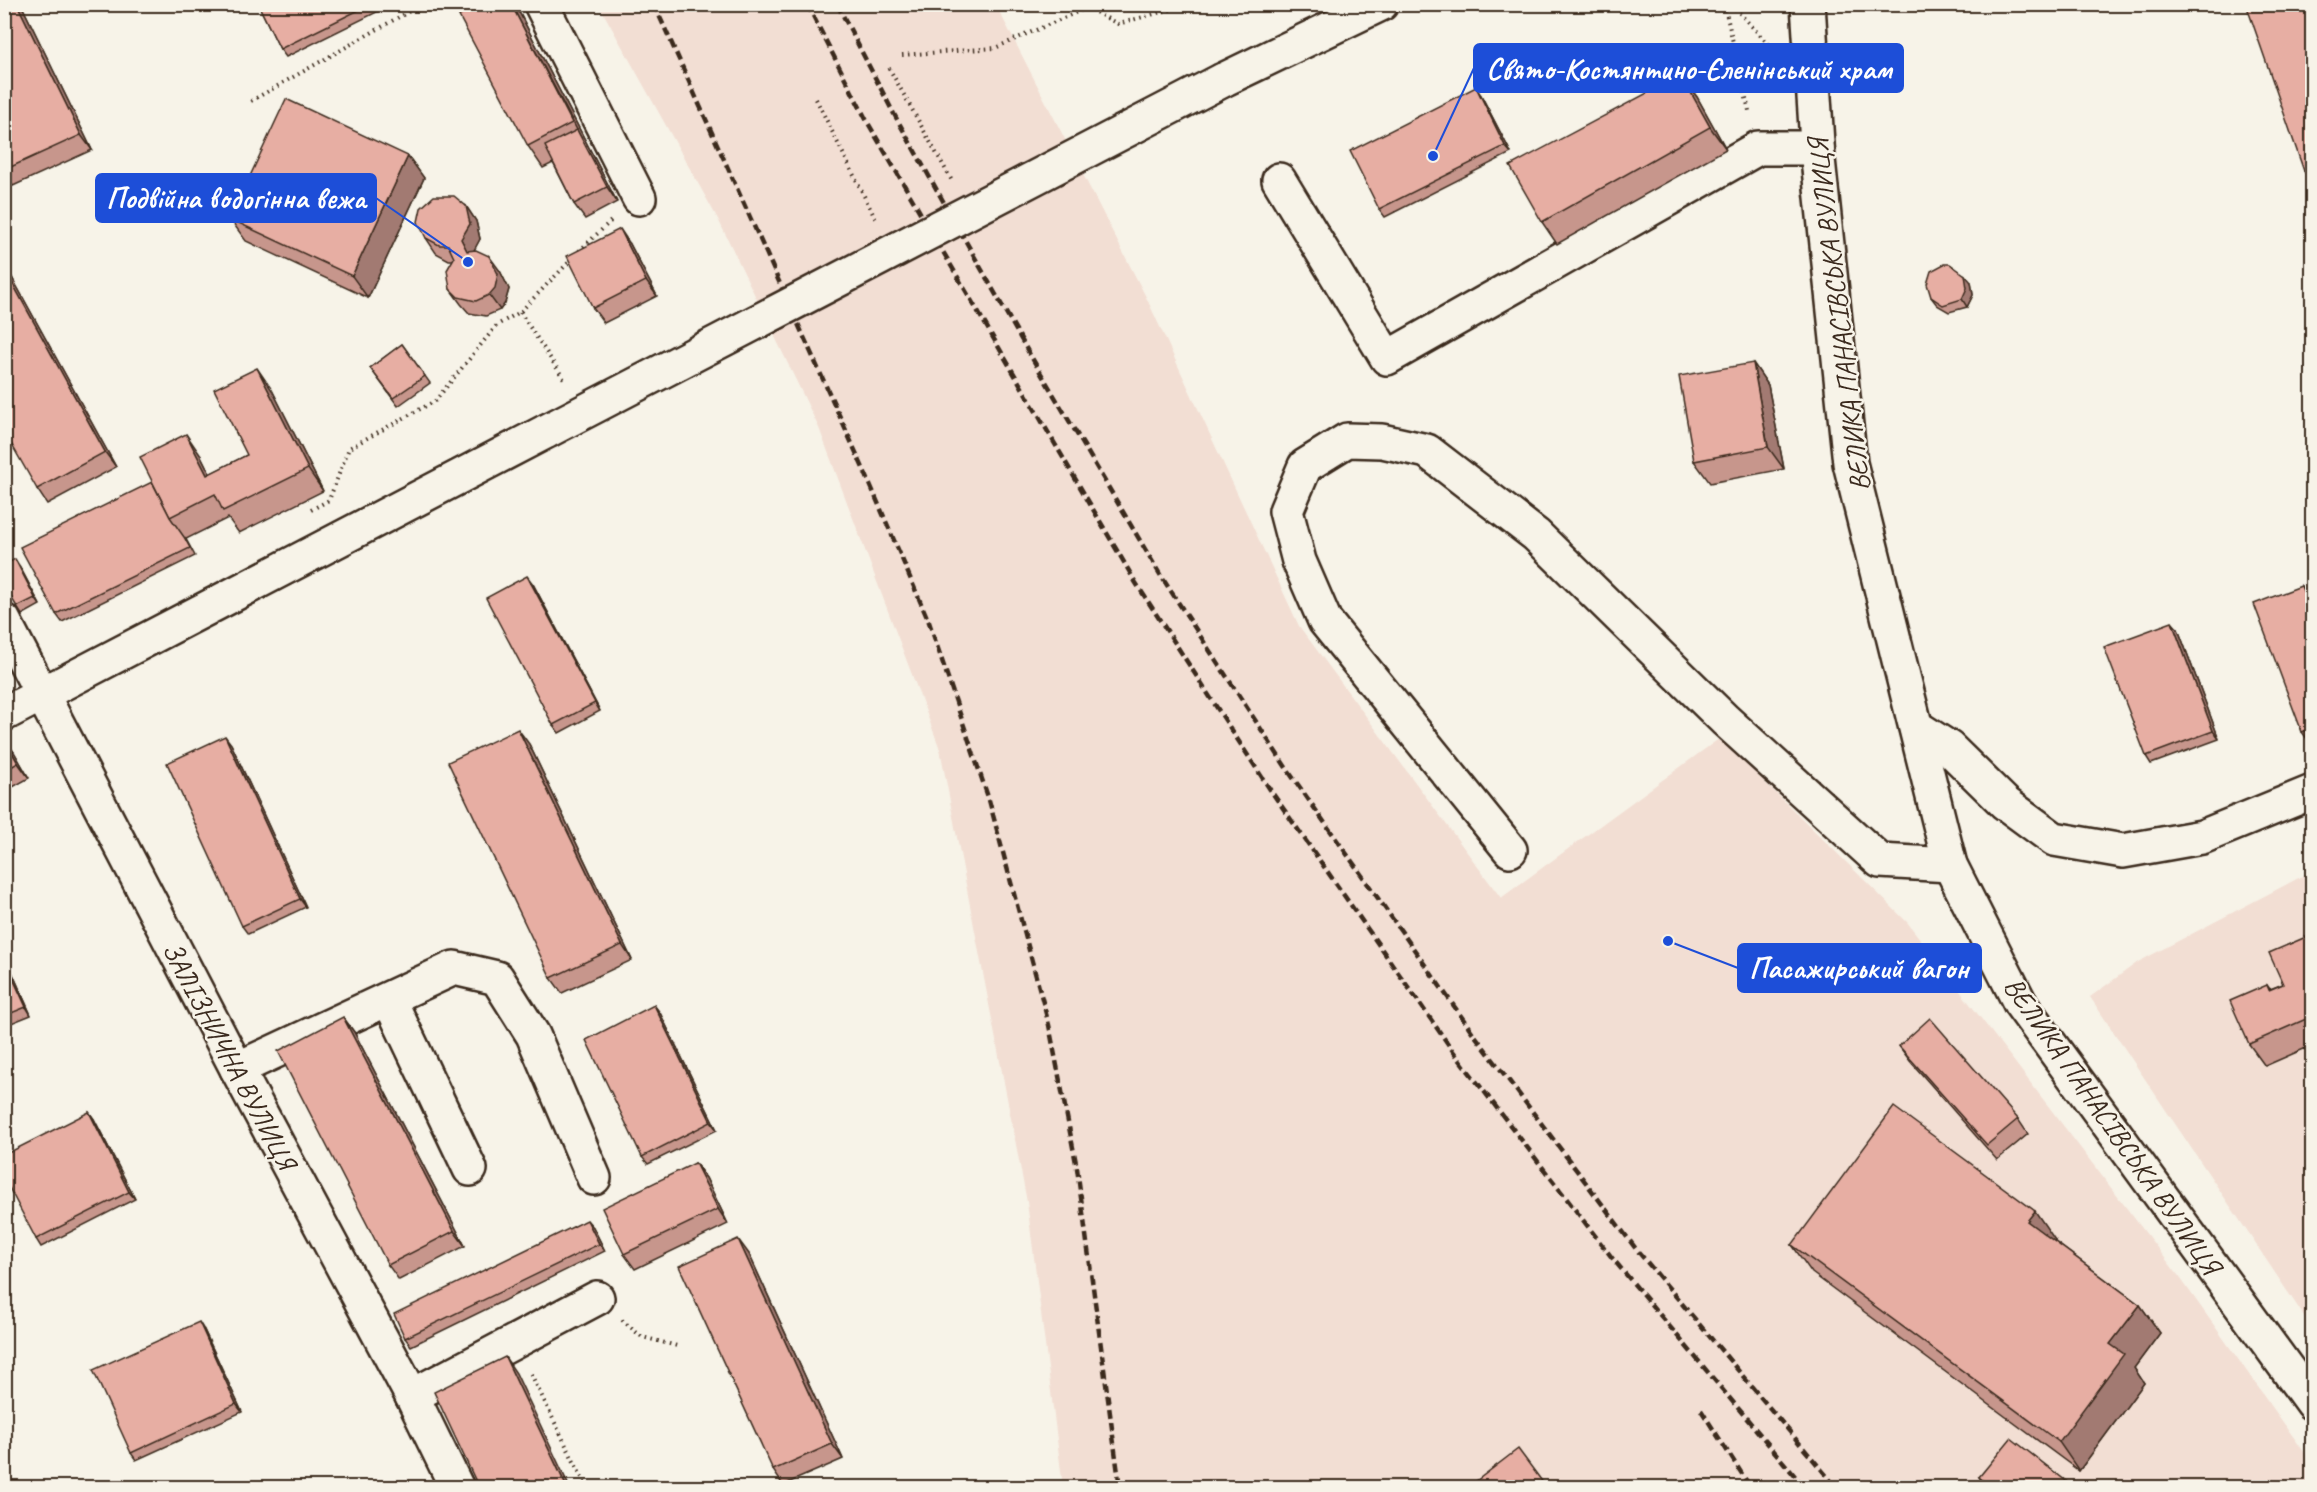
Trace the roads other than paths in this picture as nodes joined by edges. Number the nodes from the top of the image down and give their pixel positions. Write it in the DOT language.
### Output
graph roads {
  1 [pos="541,4"];
  2 [pos="1381,4"];
  3 [pos="1808,4"];
  4 [pos="1817,148"];
  5 [pos="1279,180"];
  6 [pos="639,198"];
  7 [pos="4,621"];
  8 [pos="43,693"];
  9 [pos="4,714"];
  10 [pos="1916,727"];
  11 [pos="2313,792"];
  12 [pos="1510,850"];
  13 [pos="1950,865"];
  14 [pos="389,999"];
  15 [pos="237,1069"];
  16 [pos="470,1169"];
  17 [pos="594,1178"];
  18 [pos="597,1298"];
  19 [pos="412,1396"];
  20 [pos="2313,1403"];
  21 [pos="457,1488"];
  1 -- 6 [label="street"];
  2 -- 8 [label="street, bridge"];
  3 -- 4 [label="street, ВЕЛИКА ПАНАСІВСЬКА ВУЛИЦЯ"];
  4 -- 5 [label="street"];
  4 -- 10 [label="street, ВЕЛИКА ПАНАСІВСЬКА ВУЛИЦЯ"];
  7 -- 8 [label="street, ЗАЛІЗНИЧНА ВУЛИЦЯ"];
  8 -- 9 [label="street"];
  8 -- 15 [label="street, ЗАЛІЗНИЧНА ВУЛИЦЯ"];
  10 -- 11 [label="street"];
  10 -- 13 [label="street, ВЕЛИКА ПАНАСІВСЬКА ВУЛИЦЯ"];
  12 -- 13 [label="street"];
  13 -- 20 [label="street, ВЕЛИКА ПАНАСІВСЬКА ВУЛИЦЯ"];
  14 -- 15 [label="street"];
  14 -- 16 [label="street"];
  14 -- 17 [label="street"];
  15 -- 19 [label="street, ЗАЛІЗНИЧНА ВУЛИЦЯ"];
  18 -- 19 [label="street"];
  19 -- 21 [label="street, ЗАЛІЗНИЧНА ВУЛИЦЯ"];
}
